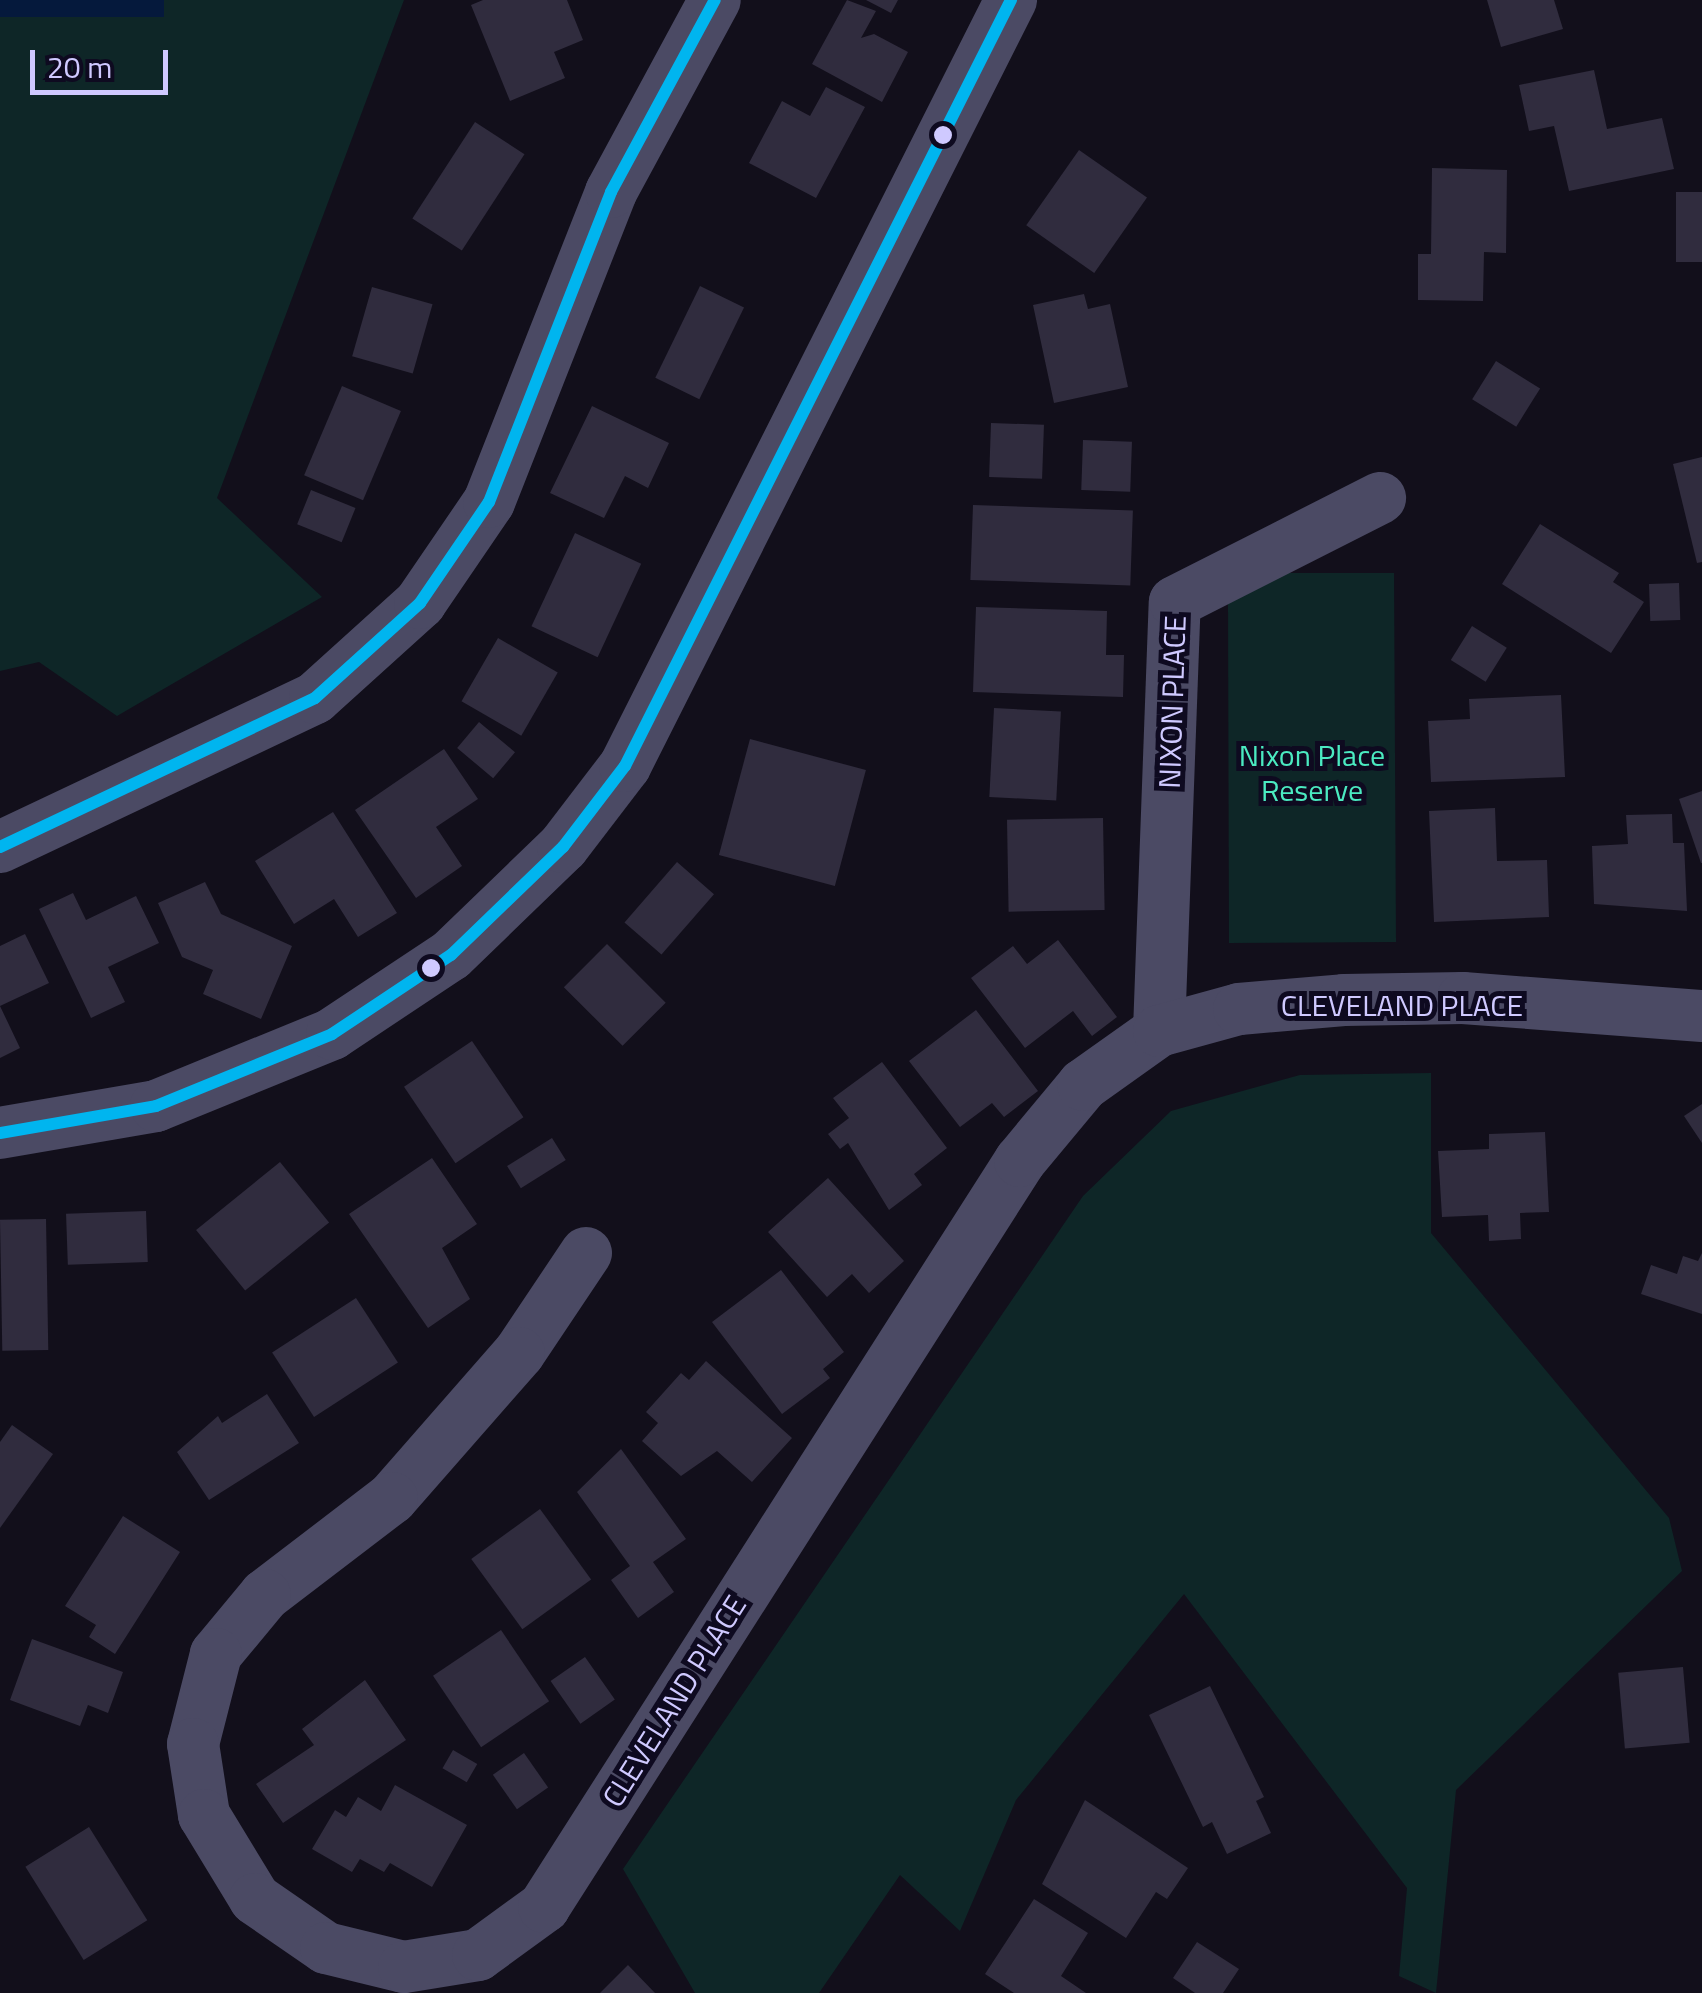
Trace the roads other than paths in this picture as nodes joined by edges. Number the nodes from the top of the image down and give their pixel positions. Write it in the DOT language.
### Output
graph roads {
  1 [pos="714,0"];
  2 [pos="1011,0"];
  3 [pos="1380,498"];
  4 [pos="0,847"];
  5 [pos="1702,1016"];
  6 [pos="1159,1031"];
  7 [pos="0,1133"];
  8 [pos="586,1254"];
  1 -- 4 [label="street"];
  2 -- 7 [label="street"];
  3 -- 6 [label="street, NIXON PLACE"];
  5 -- 6 [label="street, CLEVELAND PLACE"];
  6 -- 8 [label="street, CLEVELAND PLACE"];
}
